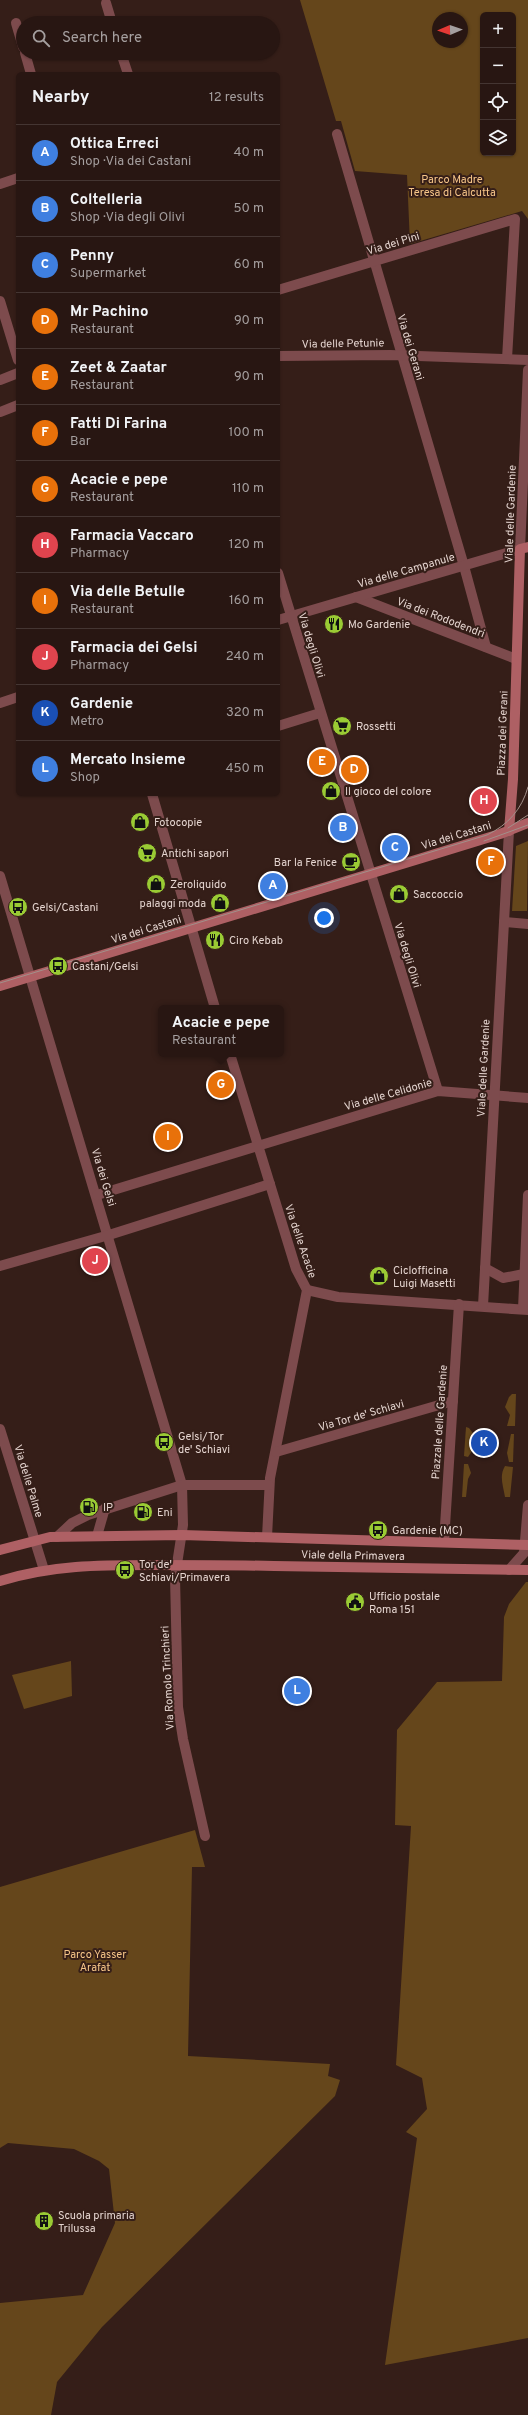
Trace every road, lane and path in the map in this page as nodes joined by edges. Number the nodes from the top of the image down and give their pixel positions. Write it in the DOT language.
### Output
graph roads {
  1 [pos="106,4"];
  2 [pos="110,16"];
  3 [pos="27,60"];
  4 [pos="123,60"];
  5 [pos="30,72"];
  6 [pos="127,72"];
  7 [pos="337,134"];
  8 [pos="16,179"];
  9 [pos="0,184"];
  10 [pos="373,262"];
  11 [pos="280,289"];
  12 [pos="0,301"];
  13 [pos="16,353"];
  14 [pos="280,356"];
  15 [pos="400,356"];
  16 [pos="507,359"];
  17 [pos="528,360"];
  18 [pos="528,370"];
  19 [pos="16,374"];
  20 [pos="0,380"];
  21 [pos="16,406"];
  22 [pos="0,412"];
  23 [pos="524,548"];
  24 [pos="464,566"];
  25 [pos="280,580"];
  26 [pos="356,597"];
  27 [pos="291,616"];
  28 [pos="280,619"];
  29 [pos="486,647"];
  30 [pos="516,659"];
  31 [pos="16,698"];
  32 [pos="0,703"];
  33 [pos="320,713"];
  34 [pos="280,725"];
  35 [pos="153,796"];
  36 [pos="528,822"];
  37 [pos="509,831"];
  38 [pos="370,874"];
  39 [pos="0,876"];
  40 [pos="504,922"];
  41 [pos="528,924"];
  42 [pos="191,928"];
  43 [pos="30,977"];
  44 [pos="0,986"];
  45 [pos="214,1005"];
  46 [pos="231,1057"];
  47 [pos="438,1091"];
  48 [pos="493,1096"];
  49 [pos="528,1098"];
  50 [pos="258,1145"];
  51 [pos="270,1184"];
  52 [pos="97,1195"];
  53 [pos="528,1195"];
  54 [pos="109,1235"];
  55 [pos="0,1266"];
  56 [pos="485,1268"];
  57 [pos="524,1274"];
  58 [pos="307,1290"];
  59 [pos="459,1304"];
  60 [pos="483,1306"];
  61 [pos="525,1310"];
  62 [pos="453,1401"];
  63 [pos="0,1429"];
  64 [pos="276,1452"];
  65 [pos="182,1485"];
  66 [pos="269,1485"];
  67 [pos="528,1506"];
  68 [pos="105,1508"];
  69 [pos="97,1536"];
  70 [pos="181,1536"];
  71 [pos="57,1537"];
  72 [pos="267,1537"];
  73 [pos="34,1539"];
  74 [pos="444,1542"];
  75 [pos="527,1545"];
  76 [pos="0,1550"];
  77 [pos="177,1565"];
  78 [pos="44,1570"];
  79 [pos="509,1570"];
  80 [pos="528,1570"];
  81 [pos="0,1581"];
  82 [pos="205,1836"];
  1 -- 2 [label="street"];
  3 -- 5 [label="street"];
  4 -- 6 [label="street"];
  7 -- 10 [label="street, Via dei Gerani"];
  8 -- 9 [label="street"];
  10 -- 11 [label="street, Via dei Pini"];
  10 -- 15 [label="street, Via dei Gerani"];
  10 -- 16 [label="street, Via dei Pini"];
  12 -- 13 [label="street"];
  14 -- 15 [label="street, Via delle Petunie"];
  15 -- 16 [label="street, Via delle Petunie"];
  15 -- 24 [label="street, Via dei Gerani"];
  16 -- 17 [label="street, Via delle Petunie"];
  18 -- 23 [label="street, Viale delle Gardenie"];
  19 -- 20 [label="street"];
  21 -- 22 [label="street"];
  23 -- 24 [label="street, Via delle Campanule"];
  23 -- 30 [label="main road, Viale delle Gardenie"];
  24 -- 26 [label="street, Via delle Campanule"];
  24 -- 29 [label="street, Via dei Gerani"];
  25 -- 27 [label="street, Via degli Olivi"];
  26 -- 27 [label="street, Via delle Campanule"];
  26 -- 29 [label="street, Via dei Rododendri"];
  27 -- 28 [label="street, Via delle Campanule"];
  27 -- 33 [label="street, Via degli Olivi"];
  29 -- 30 [label="street, Via dei Rododendri"];
  30 -- 37 [label="main road, Piazza dei Gerani"];
  31 -- 32 [label="street"];
  33 -- 34 [label="street"];
  33 -- 38 [label="street, Via degli Olivi"];
  35 -- 42 [label="street"];
  36 -- 37 [label="main road, Via dei Castani"];
  37 -- 38 [label="main road, Via dei Castani"];
  37 -- 40 [label="street, Viale delle Gardenie"];
  38 -- 42 [label="main road, Via dei Castani"];
  38 -- 47 [label="street, Via degli Olivi"];
  39 -- 43 [label="street, Via dei Gelsi"];
  40 -- 41 [label="street"];
  40 -- 48 [label="street, Viale delle Gardenie"];
  42 -- 43 [label="main road, Via dei Castani"];
  42 -- 45 [label="street"];
  43 -- 44 [label="main road, Via dei Castani"];
  43 -- 52 [label="street, Via dei Gelsi"];
  46 -- 50 [label="street, Via delle Acacie"];
  47 -- 48 [label="street, Via delle Celidonie"];
  47 -- 50 [label="street, Via delle Celidonie"];
  48 -- 49 [label="street, Via delle Celidonie"];
  48 -- 56 [label="street, Viale delle Gardenie"];
  50 -- 51 [label="street, Via delle Acacie"];
  50 -- 52 [label="street, Via delle Celidonie"];
  51 -- 54 [label="street"];
  51 -- 58 [label="street, Via delle Acacie"];
  52 -- 54 [label="street, Via dei Gelsi"];
  53 -- 57 [label="street"];
  54 -- 55 [label="street"];
  54 -- 65 [label="street, Via dei Gelsi"];
  56 -- 57 [label="street"];
  56 -- 60 [label="street, Viale delle Gardenie"];
  57 -- 61 [label="street"];
  58 -- 59 [label="street"];
  58 -- 64 [label="street, Via delle Acacie"];
  59 -- 60 [label="street"];
  59 -- 62 [label="street, Piazzale delle Gardenie"];
  60 -- 61 [label="street"];
  62 -- 64 [label="street, Via Tor de' Schiavi"];
  62 -- 74 [label="street, Piazzale delle Gardenie"];
  63 -- 73 [label="street, Via delle Palme"];
  64 -- 66 [label="street, Via delle Acacie"];
  65 -- 66 [label="street"];
  65 -- 68 [label="street"];
  65 -- 70 [label="street, Via dei Gelsi"];
  66 -- 72 [label="street, Via delle Acacie"];
  67 -- 75 [label="street"];
  68 -- 69 [label="street"];
  68 -- 71 [label="street"];
  69 -- 70 [label="main road"];
  69 -- 71 [label="main road"];
  70 -- 72 [label="main road, Viale della Primavera"];
  70 -- 77 [label="street, Via Romolo Trinchieri"];
  71 -- 73 [label="main road"];
  72 -- 74 [label="main road, Viale della Primavera"];
  73 -- 76 [label="main road"];
  73 -- 78 [label="street, Via delle Palme"];
  74 -- 75 [label="main road, Viale della Primavera"];
  75 -- 79 [label="street"];
  77 -- 78 [label="main road"];
  77 -- 79 [label="main road, Viale della Primavera"];
  77 -- 82 [label="street, Via Romolo Trinchieri"];
  78 -- 81 [label="main road"];
  79 -- 80 [label="main road, Viale della Primavera"];
}
